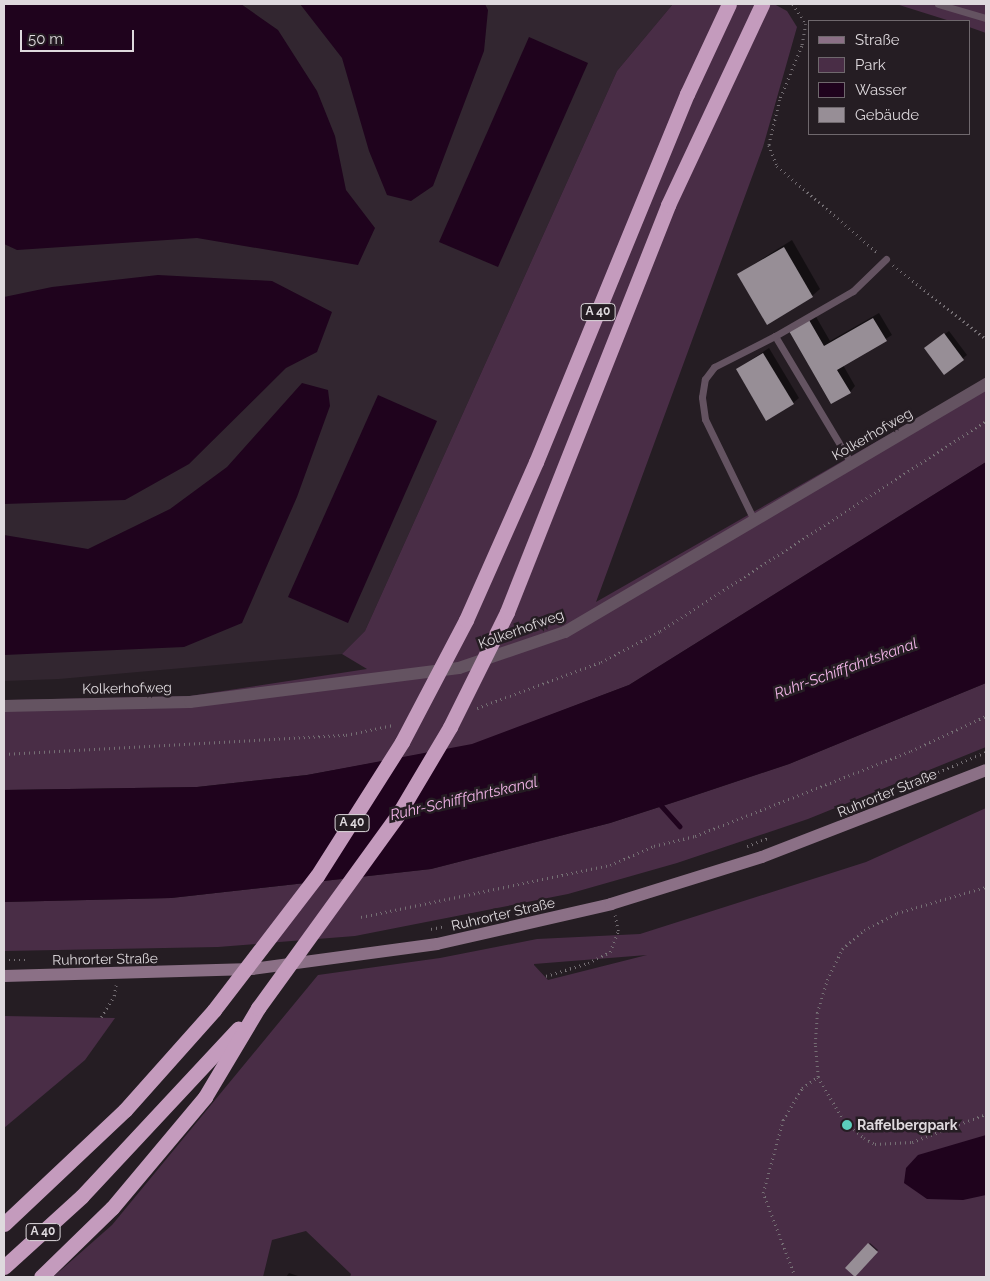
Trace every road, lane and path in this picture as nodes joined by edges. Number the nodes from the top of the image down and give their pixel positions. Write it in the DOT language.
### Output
graph roads {
  1 [pos="729,4"];
  2 [pos="762,4"];
  3 [pos="792,4"];
  4 [pos="938,4"];
  5 [pos="986,18"];
  6 [pos="886,259"];
  7 [pos="775,336"];
  8 [pos="986,339"];
  9 [pos="986,384"];
  10 [pos="852,463"];
  11 [pos="754,520"];
  12 [pos="4,706"];
  13 [pos="986,716"];
  14 [pos="986,752"];
  15 [pos="986,770"];
  16 [pos="923,778"];
  17 [pos="769,838"];
  18 [pos="742,848"];
  19 [pos="986,887"];
  20 [pos="611,904"];
  21 [pos="361,917"];
  22 [pos="448,926"];
  23 [pos="429,930"];
  24 [pos="4,960"];
  25 [pos="31,960"];
  26 [pos="117,975"];
  27 [pos="4,976"];
  28 [pos="546,976"];
  29 [pos="258,1008"];
  30 [pos="101,1017"];
  31 [pos="818,1077"];
  32 [pos="986,1114"];
  33 [pos="4,1224"];
  34 [pos="4,1267"];
  35 [pos="41,1277"];
  36 [pos="795,1277"];
  1 -- 33 [label="highway, A 40"];
  2 -- 29 [label="highway, A 40"];
  3 -- 6 [label="path"];
  4 -- 5 [label="lane"];
  6 -- 7 [label="lane"];
  6 -- 8 [label="path"];
  7 -- 10 [label="lane"];
  7 -- 11 [label="lane"];
  9 -- 10 [label="street, Kolkerhofweg"];
  10 -- 11 [label="street, Kolkerhofweg"];
  11 -- 12 [label="street, Kolkerhofweg"];
  13 -- 21 [label="path"];
  14 -- 16 [label="path"];
  15 -- 20 [label="main road, Ruhrorter Straße"];
  17 -- 18 [label="path"];
  19 -- 31 [label="path"];
  20 -- 26 [label="main road, Ruhrorter Straße"];
  20 -- 28 [label="path"];
  22 -- 23 [label="path"];
  24 -- 25 [label="path"];
  26 -- 27 [label="main road, Ruhrorter Straße"];
  26 -- 30 [label="path"];
  29 -- 34 [label="highway, A 40"];
  29 -- 35 [label="highway"];
  31 -- 32 [label="path"];
  31 -- 36 [label="path"];
}
